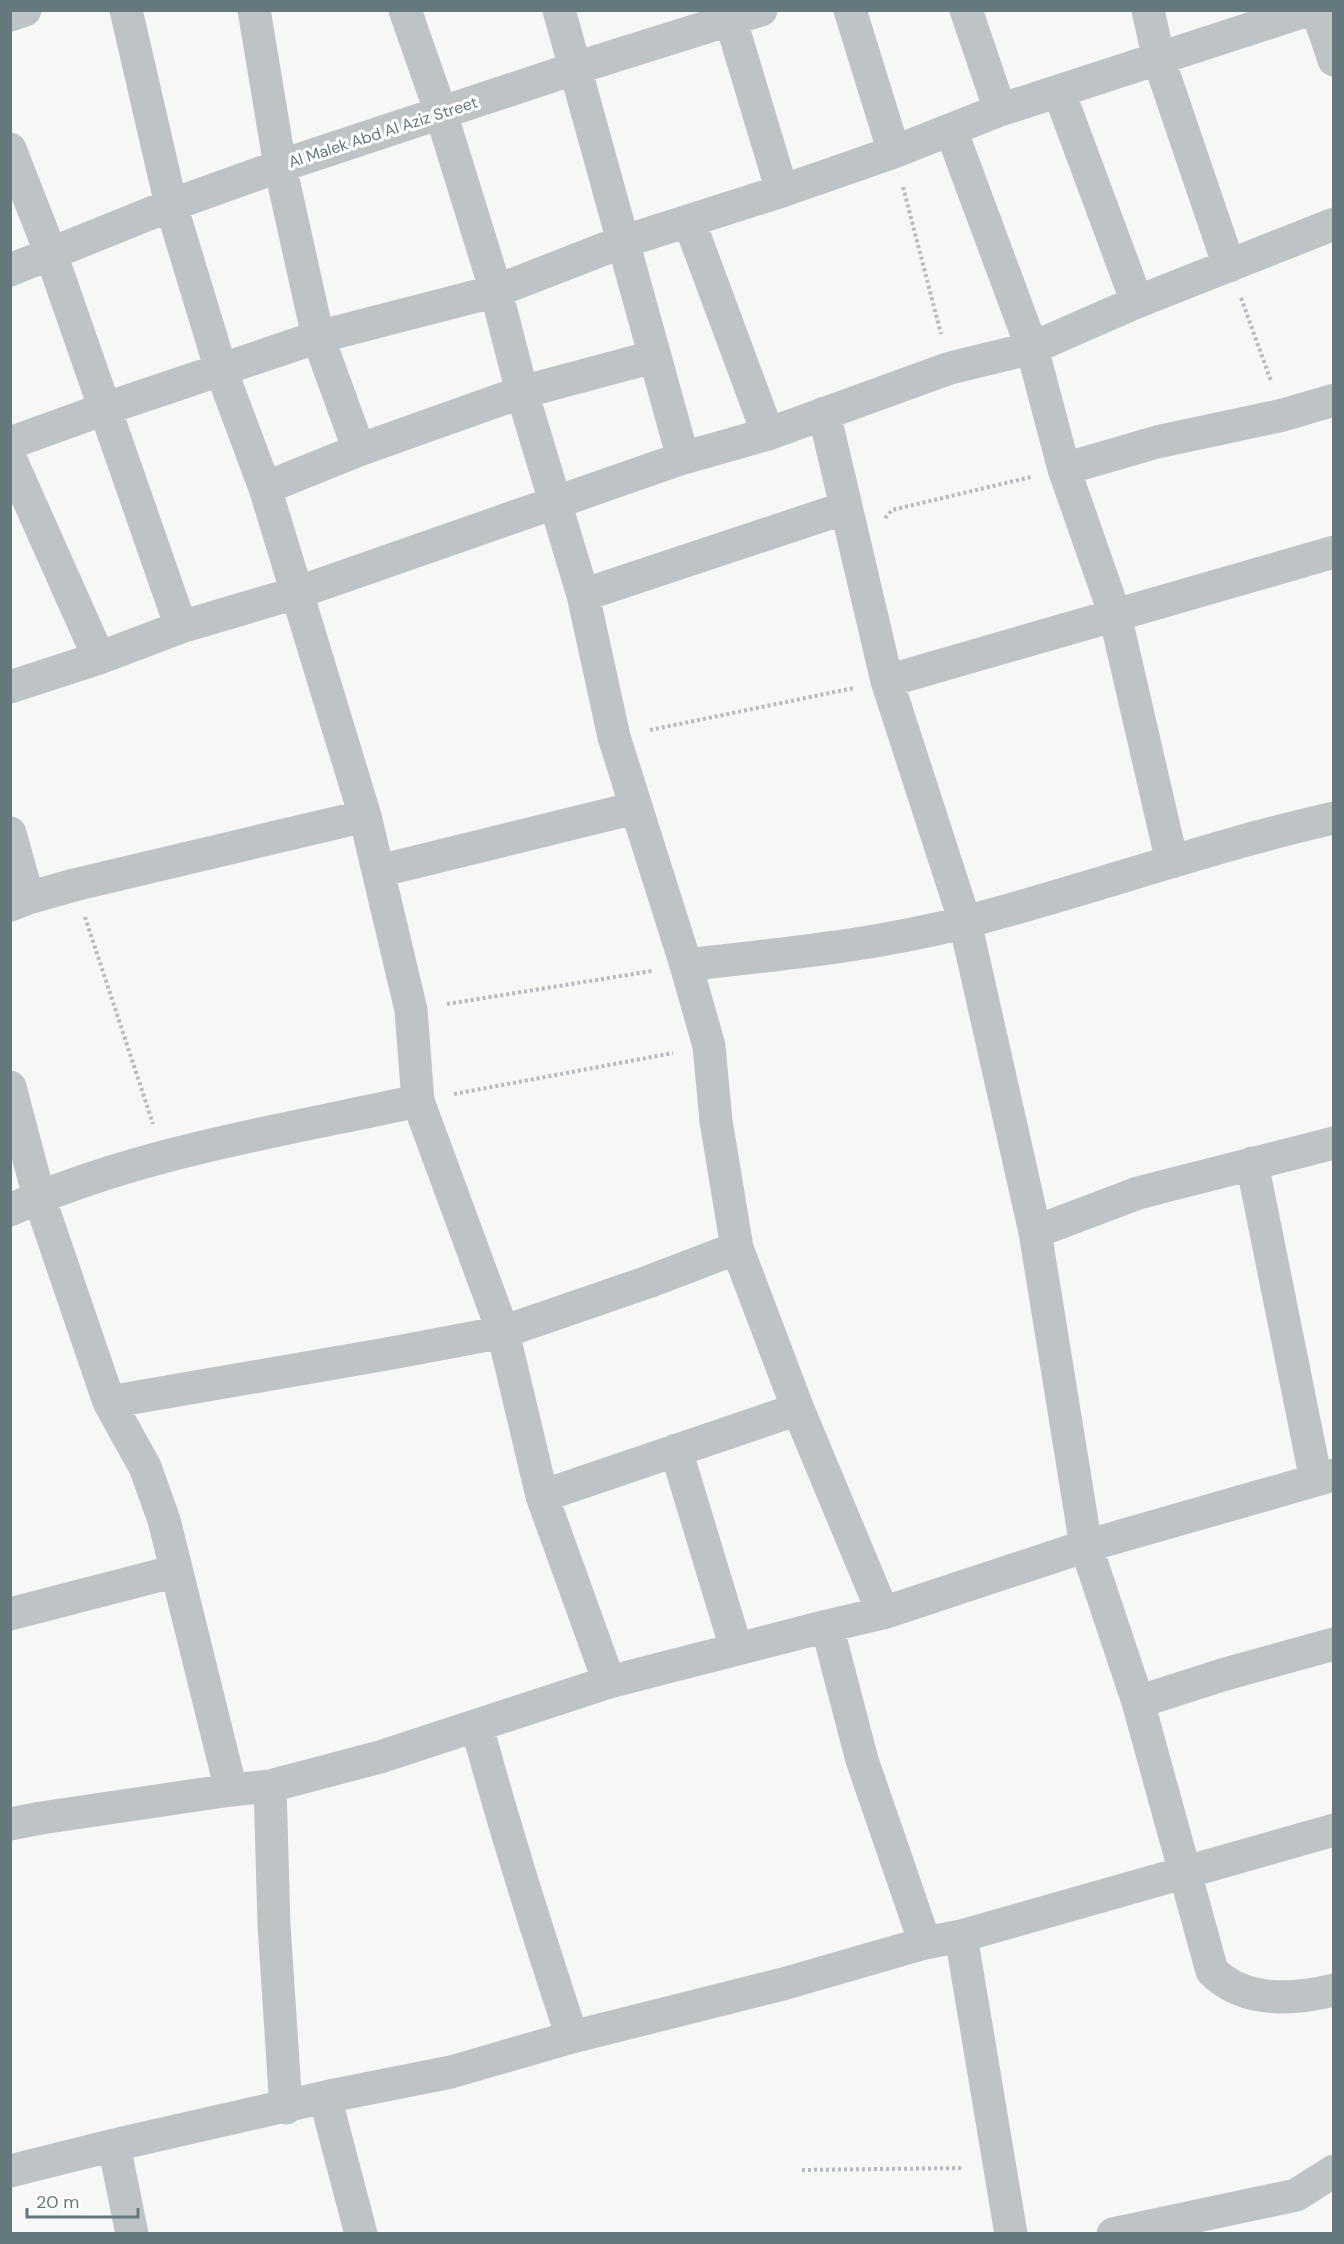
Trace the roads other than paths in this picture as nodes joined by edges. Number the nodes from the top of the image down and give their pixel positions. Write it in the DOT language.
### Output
graph roads {
  1 [pos="25,10"];
  2 [pos="126,10"];
  3 [pos="254,10"];
  4 [pos="405,10"];
  5 [pos="559,10"];
  6 [pos="850,10"];
  7 [pos="966,10"];
  8 [pos="1148,10"];
  9 [pos="1308,10"];
  10 [pos="1317,10"];
  11 [pos="10,15"];
  12 [pos="746,16"];
  13 [pos="1159,60"];
  14 [pos="1334,60"];
  15 [pos="576,68"];
  16 [pos="1059,92"];
  17 [pos="1000,110"];
  18 [pos="441,113"];
  19 [pos="951,130"];
  20 [pos="10,149"];
  21 [pos="894,152"];
  22 [pos="280,166"];
  23 [pos="782,191"];
  24 [pos="171,205"];
  25 [pos="689,221"];
  26 [pos="1334,224"];
  27 [pos="622,242"];
  28 [pos="51,254"];
  29 [pos="1229,266"];
  30 [pos="10,270"];
  31 [pos="496,291"];
  32 [pos="1137,302"];
  33 [pos="318,337"];
  34 [pos="1032,348"];
  35 [pos="653,357"];
  36 [pos="221,370"];
  37 [pos="522,392"];
  38 [pos="1334,400"];
  39 [pos="104,409"];
  40 [pos="824,413"];
  41 [pos="768,434"];
  42 [pos="10,443"];
  43 [pos="359,450"];
  44 [pos="10,458"];
  45 [pos="682,458"];
  46 [pos="1064,469"];
  47 [pos="264,488"];
  48 [pos="554,502"];
  49 [pos="845,508"];
  50 [pos="1334,552"];
  51 [pos="296,593"];
  52 [pos="583,595"];
  53 [pos="1115,615"];
  54 [pos="181,627"];
  55 [pos="99,658"];
  56 [pos="887,681"];
  57 [pos="10,687"];
  58 [pos="635,808"];
  59 [pos="365,816"];
  60 [pos="1334,818"];
  61 [pos="10,833"];
  62 [pos="1172,862"];
  63 [pos="379,871"];
  64 [pos="19,901"];
  65 [pos="965,922"];
  66 [pos="686,965"];
  67 [pos="10,1087"];
  68 [pos="418,1101"];
  69 [pos="1334,1143"];
  70 [pos="1252,1163"];
  71 [pos="25,1204"];
  72 [pos="1035,1232"];
  73 [pos="737,1248"];
  74 [pos="503,1332"];
  75 [pos="109,1401"];
  76 [pos="798,1409"];
  77 [pos="676,1450"];
  78 [pos="1325,1478"];
  79 [pos="542,1496"];
  80 [pos="1086,1546"];
  81 [pos="176,1571"];
  82 [pos="884,1613"];
  83 [pos="10,1614"];
  84 [pos="827,1626"];
  85 [pos="1334,1644"];
  86 [pos="736,1648"];
  87 [pos="609,1682"];
  88 [pos="1138,1702"];
  89 [pos="477,1726"];
  90 [pos="270,1786"];
  91 [pos="231,1790"];
  92 [pos="10,1824"];
  93 [pos="1334,1830"];
  94 [pos="1187,1874"];
  95 [pos="961,1936"];
  96 [pos="925,1943"];
  97 [pos="1334,1990"];
  98 [pos="572,2037"];
  99 [pos="325,2097"];
  100 [pos="286,2108"];
  101 [pos="114,2145"];
  102 [pos="10,2171"];
  103 [pos="1334,2171"];
  104 [pos="1296,2195"];
  105 [pos="1334,2201"];
  106 [pos="132,2234"];
  107 [pos="361,2234"];
  108 [pos="1011,2234"];
  109 [pos="1113,2234"];
  1 -- 11 [label="street"];
  2 -- 24 [label="street"];
  3 -- 22 [label="street"];
  4 -- 18 [label="street"];
  5 -- 15 [label="street"];
  6 -- 21 [label="street"];
  7 -- 17 [label="street"];
  8 -- 13 [label="street"];
  9 -- 13 [label="street"];
  10 -- 14 [label="street"];
  12 -- 15 [label="street, Al Malek Abd Al Aziz Street"];
  12 -- 23 [label="street"];
  13 -- 16 [label="street"];
  13 -- 29 [label="street"];
  15 -- 18 [label="street, Al Malek Abd Al Aziz Street"];
  15 -- 27 [label="street"];
  16 -- 17 [label="street"];
  16 -- 32 [label="street"];
  17 -- 19 [label="street"];
  18 -- 22 [label="street, Al Malek Abd Al Aziz Street"];
  18 -- 31 [label="street"];
  19 -- 21 [label="street"];
  19 -- 34 [label="street"];
  20 -- 28 [label="street"];
  21 -- 23 [label="street"];
  22 -- 24 [label="street, Al Malek Abd Al Aziz Street"];
  22 -- 33 [label="street"];
  23 -- 25 [label="street"];
  24 -- 28 [label="street, Al Malek Abd Al Aziz Street"];
  24 -- 36 [label="street"];
  25 -- 27 [label="street"];
  25 -- 41 [label="street"];
  26 -- 29 [label="street"];
  27 -- 31 [label="street"];
  27 -- 35 [label="street"];
  28 -- 30 [label="street, Al Malek Abd Al Aziz Street"];
  28 -- 39 [label="street"];
  29 -- 32 [label="street"];
  31 -- 33 [label="street"];
  31 -- 37 [label="street"];
  32 -- 34 [label="street"];
  33 -- 36 [label="street"];
  33 -- 43 [label="street"];
  34 -- 40 [label="street"];
  34 -- 46 [label="street"];
  35 -- 37 [label="street"];
  35 -- 45 [label="street"];
  36 -- 39 [label="street"];
  36 -- 47 [label="street"];
  37 -- 43 [label="street"];
  37 -- 48 [label="street"];
  38 -- 46 [label="street"];
  39 -- 42 [label="street"];
  39 -- 54 [label="street"];
  40 -- 41 [label="street"];
  40 -- 49 [label="street"];
  41 -- 45 [label="street"];
  43 -- 47 [label="street"];
  44 -- 55 [label="street"];
  45 -- 48 [label="street"];
  46 -- 53 [label="street"];
  47 -- 51 [label="street"];
  48 -- 51 [label="street"];
  48 -- 52 [label="street"];
  49 -- 52 [label="street"];
  49 -- 56 [label="street"];
  50 -- 53 [label="street"];
  51 -- 54 [label="street"];
  51 -- 59 [label="street"];
  52 -- 58 [label="street"];
  53 -- 56 [label="street"];
  53 -- 62 [label="street"];
  54 -- 55 [label="street"];
  55 -- 57 [label="street"];
  56 -- 65 [label="street"];
  58 -- 63 [label="street"];
  58 -- 66 [label="street"];
  59 -- 63 [label="street"];
  59 -- 64 [label="street"];
  60 -- 62 [label="street"];
  61 -- 64 [label="street"];
  62 -- 65 [label="street"];
  63 -- 68 [label="street"];
  65 -- 66 [label="street"];
  65 -- 72 [label="street"];
  66 -- 73 [label="street"];
  67 -- 71 [label="street"];
  68 -- 71 [label="street"];
  68 -- 74 [label="street"];
  69 -- 70 [label="street"];
  70 -- 72 [label="street"];
  70 -- 78 [label="street"];
  71 -- 75 [label="street"];
  72 -- 80 [label="street"];
  73 -- 74 [label="street"];
  73 -- 76 [label="street"];
  74 -- 75 [label="street"];
  74 -- 79 [label="street"];
  75 -- 81 [label="street"];
  76 -- 77 [label="street"];
  76 -- 82 [label="street"];
  77 -- 79 [label="street"];
  77 -- 86 [label="street"];
  78 -- 80 [label="street"];
  79 -- 87 [label="street"];
  80 -- 82 [label="street"];
  80 -- 88 [label="street"];
  81 -- 83 [label="street"];
  81 -- 91 [label="street"];
  82 -- 84 [label="street"];
  84 -- 86 [label="street"];
  84 -- 96 [label="street"];
  85 -- 88 [label="street"];
  86 -- 87 [label="street"];
  87 -- 89 [label="street"];
  88 -- 94 [label="street"];
  89 -- 90 [label="street"];
  89 -- 98 [label="street"];
  90 -- 91 [label="street"];
  90 -- 100 [label="street"];
  91 -- 92 [label="street"];
  93 -- 94 [label="street"];
  94 -- 95 [label="street"];
  94 -- 97 [label="street"];
  95 -- 96 [label="street"];
  95 -- 108 [label="street"];
  96 -- 98 [label="street"];
  98 -- 99 [label="street"];
  99 -- 100 [label="street"];
  99 -- 107 [label="street"];
  100 -- 101 [label="street"];
  101 -- 102 [label="street"];
  101 -- 106 [label="street"];
  103 -- 104 [label="street"];
  104 -- 105 [label="street"];
  104 -- 109 [label="street"];
}
